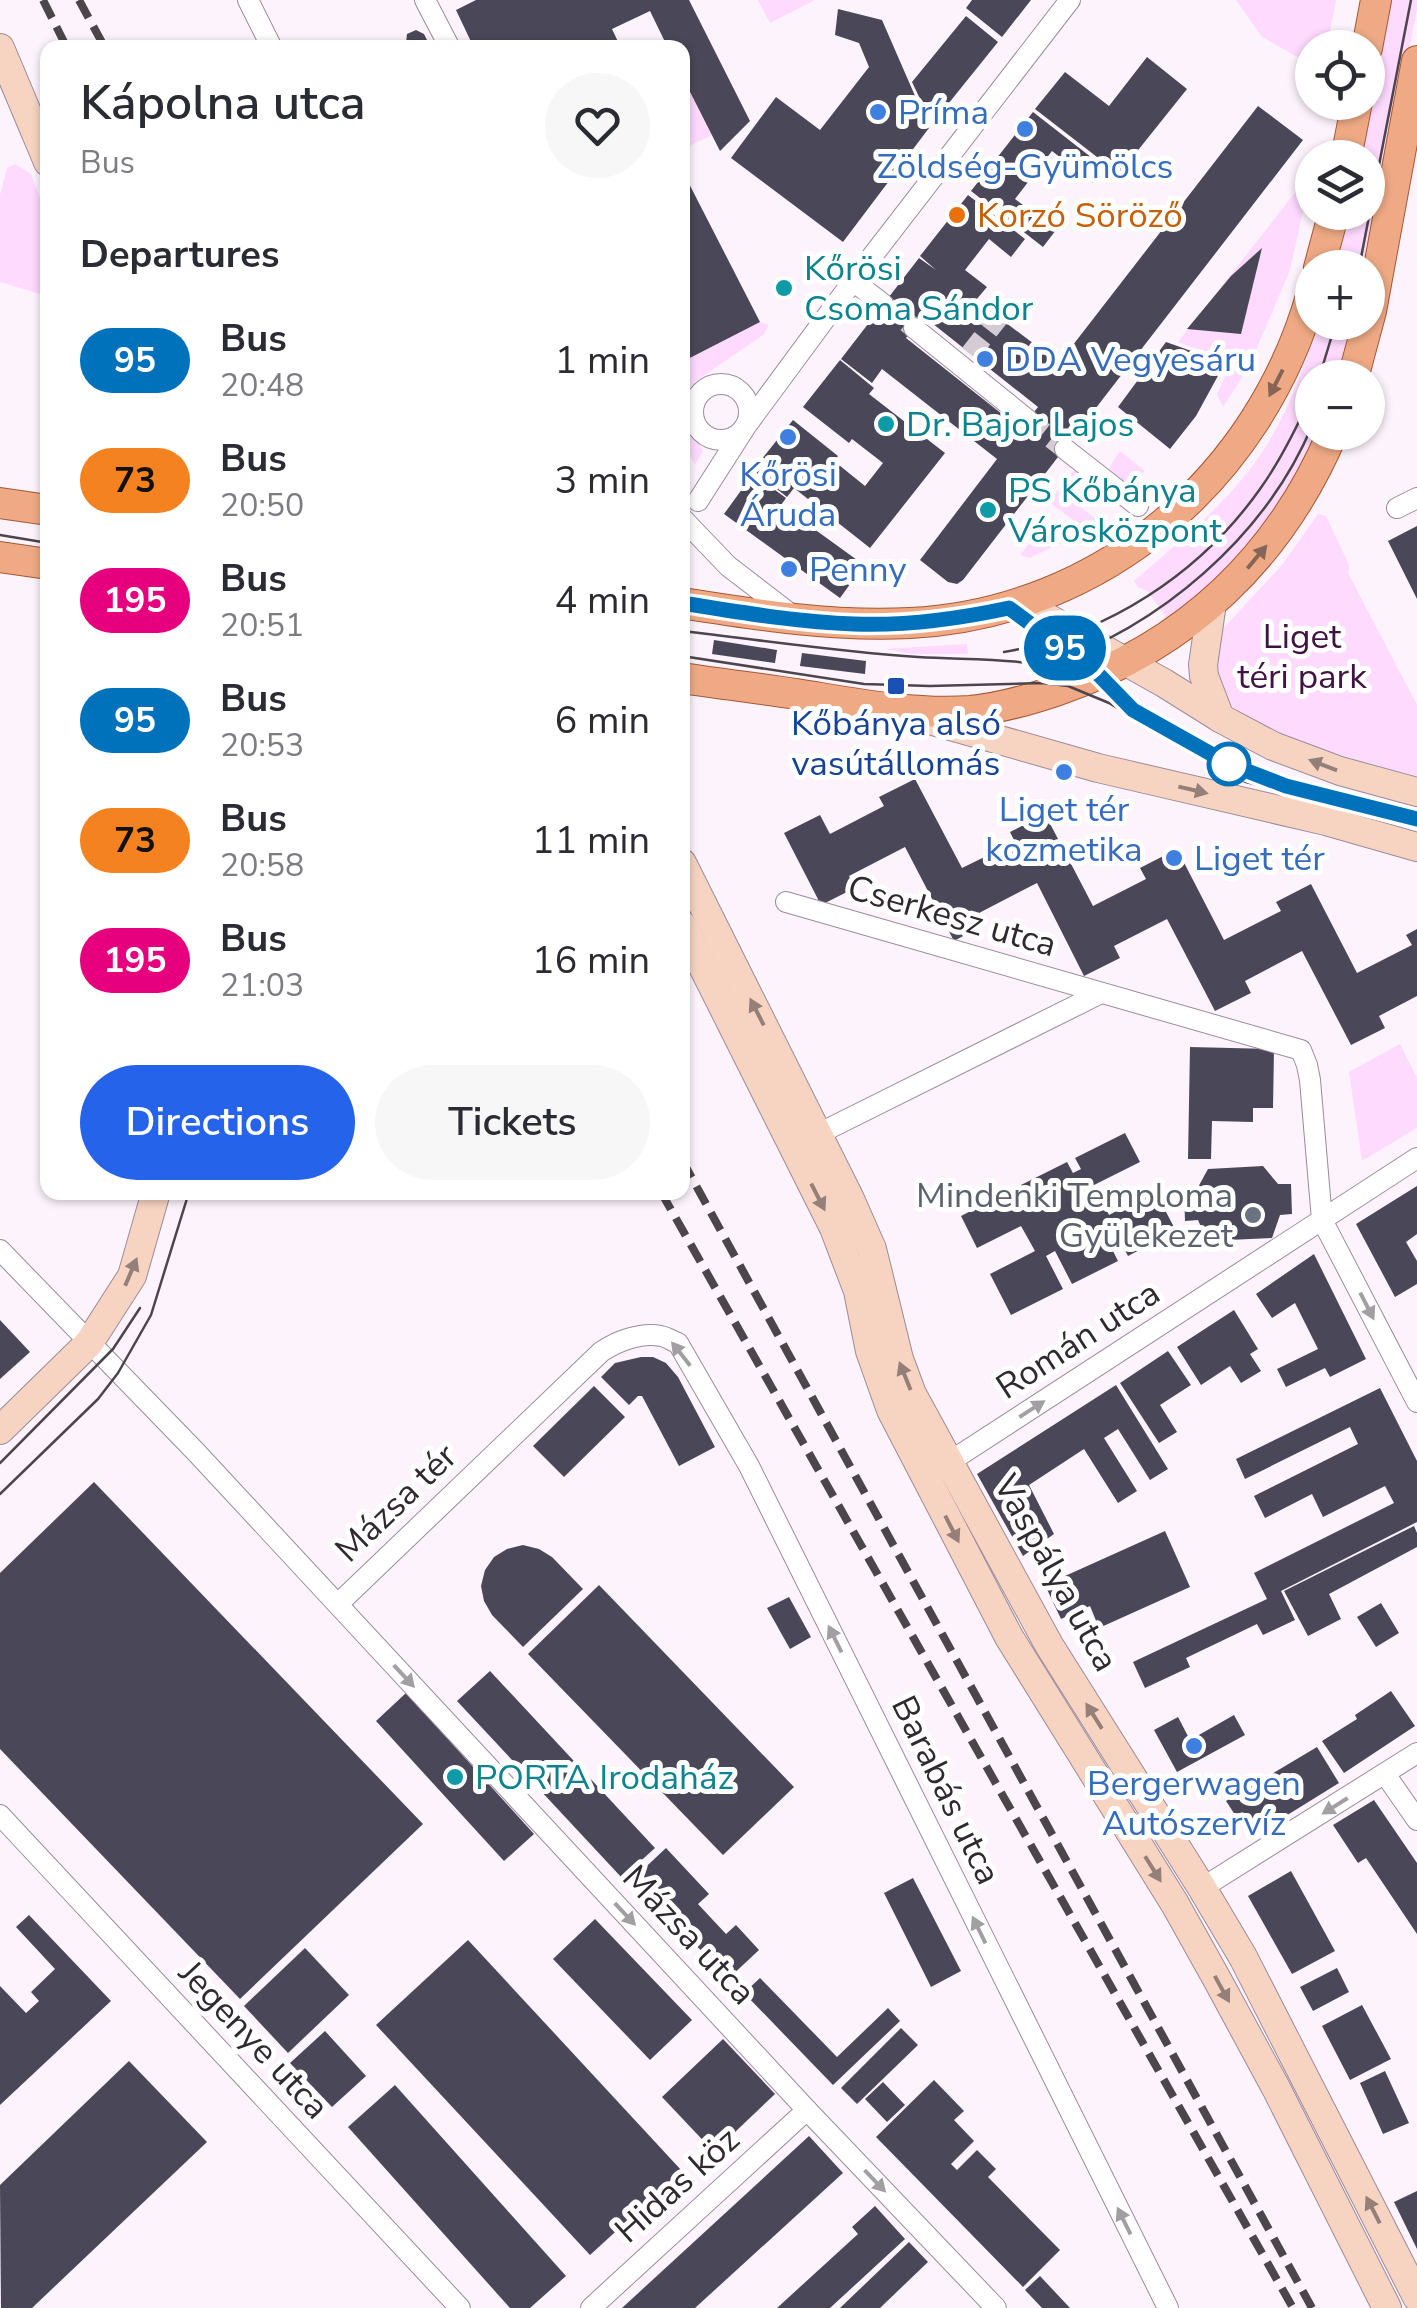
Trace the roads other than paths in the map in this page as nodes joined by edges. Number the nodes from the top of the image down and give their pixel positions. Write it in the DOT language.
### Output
graph roads {
  1 [pos="248,0"];
  2 [pos="425,0"];
  3 [pos="1070,0"];
  4 [pos="1376,0"];
  5 [pos="1370,30"];
  6 [pos="268,40"];
  7 [pos="446,40"];
  8 [pos="0,48"];
  9 [pos="1417,61"];
  10 [pos="40,143"];
  11 [pos="853,281"];
  12 [pos="883,304"];
  13 [pos="914,328"];
  14 [pos="1296,340"];
  15 [pos="1358,360"];
  16 [pos="1028,420"];
  17 [pos="1065,449"];
  18 [pos="1324,450"];
  19 [pos="1417,498"];
  20 [pos="698,501"];
  21 [pos="0,503"];
  22 [pos="1138,506"];
  23 [pos="1396,508"];
  24 [pos="40,509"];
  25 [pos="690,527"];
  26 [pos="0,556"];
  27 [pos="40,563"];
  28 [pos="1212,603"];
  29 [pos="690,604"];
  30 [pos="1009,608"];
  31 [pos="798,620"];
  32 [pos="1127,662"];
  33 [pos="690,682"];
  34 [pos="888,709"];
  35 [pos="1220,718"];
  36 [pos="1417,792"];
  37 [pos="1417,847"];
  38 [pos="690,881"];
  39 [pos="786,902"];
  40 [pos="690,938"];
  41 [pos="1101,992"];
  42 [pos="766,1061"];
  43 [pos="818,1134"];
  44 [pos="1417,1158"];
  45 [pos="154,1200"];
  46 [pos="1322,1220"];
  47 [pos="0,1250"];
  48 [pos="637,1338"];
  49 [pos="89,1343"];
  50 [pos="1417,1402"];
  51 [pos="0,1430"];
  52 [pos="951,1462"];
  53 [pos="925,1476"];
  54 [pos="338,1604"];
  55 [pos="1417,1753"];
  56 [pos="1386,1774"];
  57 [pos="1134,1780"];
  58 [pos="1108,1796"];
  59 [pos="0,1815"];
  60 [pos="1417,1820"];
  61 [pos="1202,1888"];
  62 [pos="1175,1904"];
  63 [pos="807,2110"];
  64 [pos="1417,2297"];
  65 [pos="460,2308"];
  66 [pos="590,2308"];
  67 [pos="996,2308"];
  68 [pos="1168,2308"];
  69 [pos="1387,2308"];
  1 -- 6 [label="street"];
  2 -- 7 [label="street"];
  3 -- 11 [label="street"];
  4 -- 5 [label="main road"];
  8 -- 10 [label="main road"];
  9 -- 15 [label="main road"];
  11 -- 12 [label="street"];
  11 -- 20 [label="street"];
  13 -- 16 [label="street"];
  14 -- 30 [label="main road, one-way"];
  17 -- 22 [label="street"];
  28 -- 18 [label="main road, one-way"];
  19 -- 23 [label="street"];
  21 -- 24 [label="main road"];
  25 -- 31 [label="street"];
  26 -- 27 [label="main road"];
  28 -- 32 [label="main road"];
  28 -- 35 [label="main road"];
  29 -- 31 [label="main road"];
  30 -- 31 [label="main road"];
  30 -- 32 [label="main road"];
  32 -- 34 [label="main road"];
  32 -- 35 [label="main road"];
  33 -- 34 [label="main road"];
  34 -- 37 [label="main road, one-way"];
  36 -- 35 [label="main road, one-way"];
  42 -- 38 [label="main road, Vaspálya utca, one-way"];
  39 -- 41 [label="street, Cserkesz utca"];
  40 -- 42 [label="main road, Vaspálya utca"];
  41 -- 43 [label="street, Cserkesz utca"];
  41 -- 46 [label="street, Cserkesz utca"];
  42 -- 43 [label="main road, Vaspálya utca"];
  42 -- 53 [label="main road, Vaspálya utca, one-way"];
  52 -- 43 [label="main road, Vaspálya utca, one-way"];
  44 -- 46 [label="street, Román utca"];
  49 -- 45 [label="main road, one-way"];
  46 -- 50 [label="street, Cserkesz utca, one-way"];
  52 -- 46 [label="street, Román utca, one-way"];
  47 -- 49 [label="street"];
  48 -- 54 [label="street, Mázsa tér"];
  68 -- 48 [label="street, Barabás utca, one-way"];
  49 -- 51 [label="main road"];
  49 -- 54 [label="street, Mázsa tér"];
  52 -- 53 [label="street, Román utca"];
  57 -- 52 [label="main road, Vaspálya utca, one-way"];
  53 -- 58 [label="main road, Vaspálya utca, one-way"];
  54 -- 63 [label="street, Mázsa utca, one-way"];
  55 -- 56 [label="street"];
  56 -- 60 [label="street"];
  56 -- 61 [label="street, one-way"];
  57 -- 58 [label="main road"];
  57 -- 61 [label="main road, Vaspálya utca"];
  58 -- 62 [label="main road, Vaspálya utca, one-way"];
  59 -- 65 [label="street, Jegenye utca"];
  61 -- 62 [label="main road"];
  64 -- 61 [label="main road, Vaspálya utca, one-way"];
  62 -- 69 [label="main road, Vaspálya utca, one-way"];
  63 -- 66 [label="street, Hidas köz"];
  63 -- 67 [label="street, Mázsa utca, one-way"];
}
